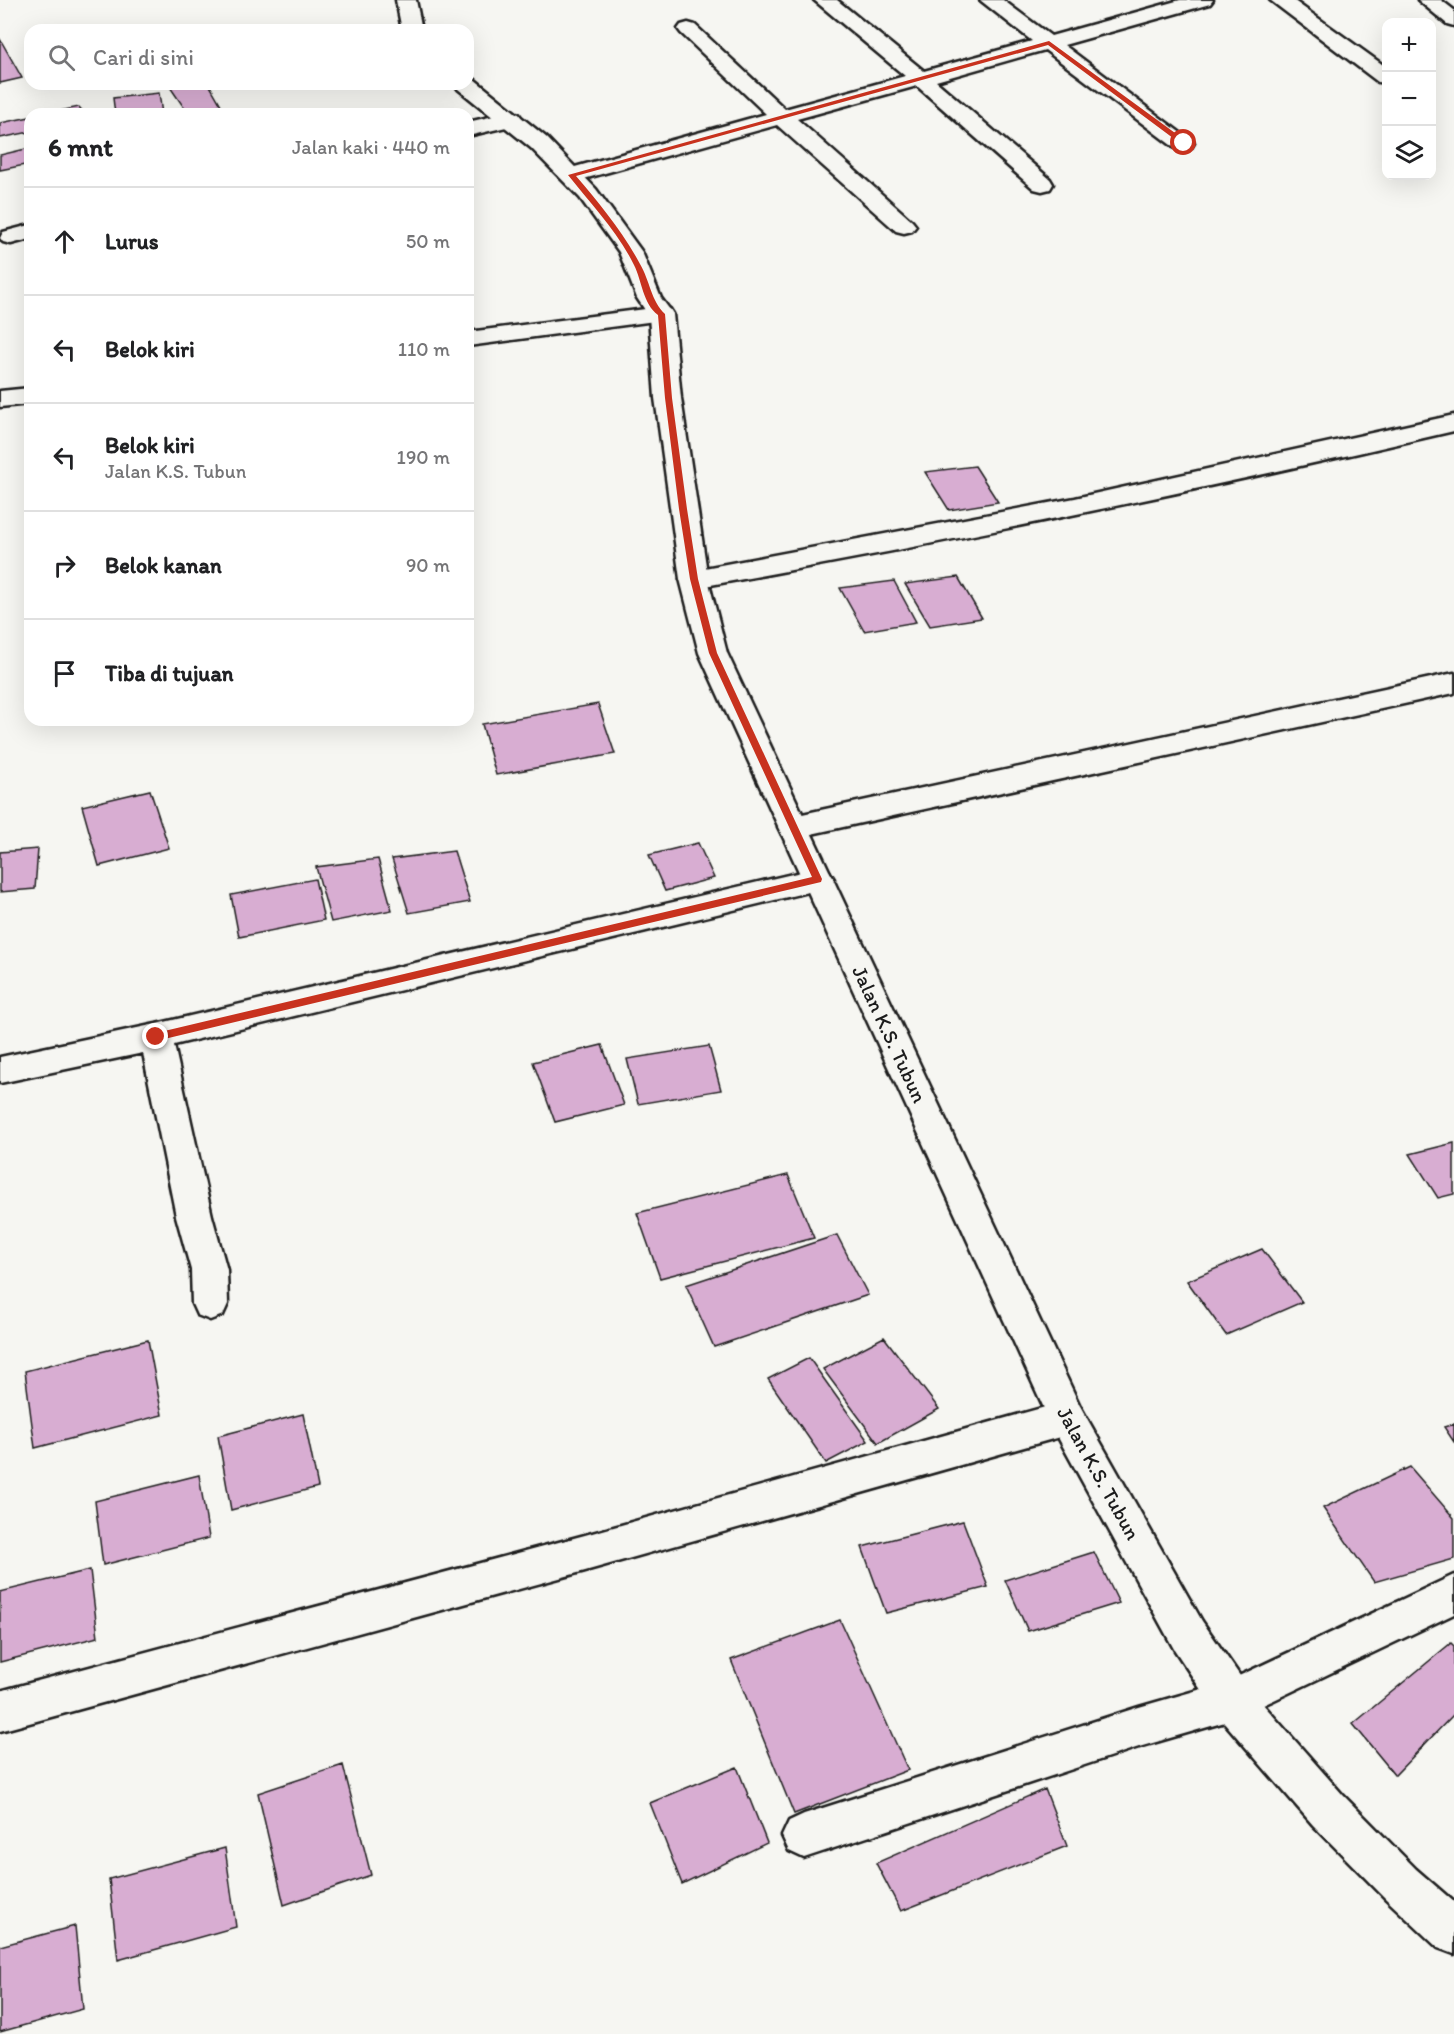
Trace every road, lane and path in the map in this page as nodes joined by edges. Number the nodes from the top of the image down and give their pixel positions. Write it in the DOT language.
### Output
graph roads {
  1 [pos="406,0"];
  2 [pos="824,0"];
  3 [pos="990,0"];
  4 [pos="1203,0"];
  5 [pos="1280,0"];
  6 [pos="1428,0"];
  7 [pos="1454,20"];
  8 [pos="409,24"];
  9 [pos="688,29"];
  10 [pos="1049,43"];
  11 [pos="1382,74"];
  12 [pos="920,78"];
  13 [pos="474,90"];
  14 [pos="781,117"];
  15 [pos="511,119"];
  16 [pos="474,128"];
  17 [pos="1184,143"];
  18 [pos="572,175"];
  19 [pos="1042,184"];
  20 [pos="904,226"];
  21 [pos="661,314"];
  22 [pos="474,338"];
  23 [pos="24,397"];
  24 [pos="0,399"];
  25 [pos="1454,423"];
  26 [pos="694,579"];
  27 [pos="1454,683"];
  28 [pos="793,827"];
  29 [pos="818,879"];
  30 [pos="156,1037"];
  31 [pos="0,1070"];
  32 [pos="210,1304"];
  33 [pos="1067,1418"];
  34 [pos="1454,1594"];
  35 [pos="1232,1700"];
  36 [pos="0,1711"];
  37 [pos="804,1836"];
  38 [pos="1454,1932"];
  1 -- 8 [label="street"];
  2 -- 12 [label="street"];
  3 -- 10 [label="street"];
  4 -- 10 [label="street"];
  5 -- 11 [label="street"];
  6 -- 7 [label="street"];
  9 -- 14 [label="street"];
  10 -- 12 [label="street"];
  10 -- 17 [label="street"];
  12 -- 14 [label="street"];
  12 -- 19 [label="street"];
  13 -- 15 [label="street, Jalan K.S. Tubun"];
  14 -- 18 [label="street"];
  14 -- 20 [label="street"];
  15 -- 16 [label="street"];
  15 -- 18 [label="street, Jalan K.S. Tubun"];
  18 -- 21 [label="street, Jalan K.S. Tubun"];
  21 -- 22 [label="street"];
  21 -- 26 [label="street, Jalan K.S. Tubun"];
  23 -- 24 [label="street"];
  25 -- 26 [label="street"];
  26 -- 28 [label="street, Jalan K.S. Tubun"];
  27 -- 28 [label="street"];
  28 -- 29 [label="street, Jalan K.S. Tubun"];
  29 -- 30 [label="street"];
  29 -- 33 [label="street, Jalan K.S. Tubun"];
  30 -- 31 [label="street"];
  30 -- 32 [label="street"];
  33 -- 35 [label="street, Jalan K.S. Tubun"];
  33 -- 36 [label="street"];
  34 -- 35 [label="street"];
  35 -- 37 [label="street"];
  35 -- 38 [label="street, Jalan K.S. Tubun"];
}
